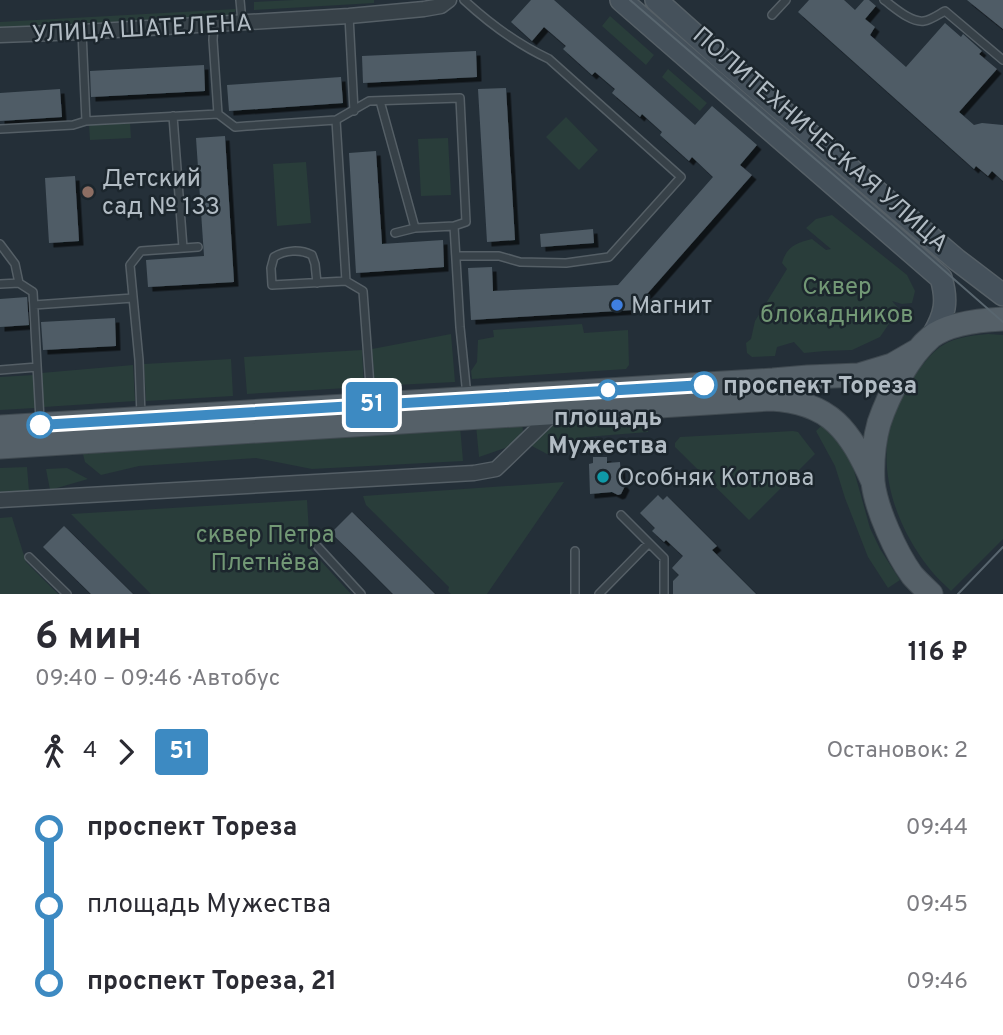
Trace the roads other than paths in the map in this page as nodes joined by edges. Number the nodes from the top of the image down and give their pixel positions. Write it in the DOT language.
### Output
graph roads {
  1 [pos="240,0"];
  2 [pos="449,0"];
  3 [pos="464,0"];
  4 [pos="621,0"];
  5 [pos="656,0"];
  6 [pos="786,0"];
  7 [pos="884,0"];
  8 [pos="772,15"];
  9 [pos="349,16"];
  10 [pos="242,22"];
  11 [pos="214,23"];
  12 [pos="82,32"];
  13 [pos="0,35"];
  14 [pos="1003,60"];
  15 [pos="380,101"];
  16 [pos="354,111"];
  17 [pos="218,114"];
  18 [pos="173,116"];
  19 [pos="336,120"];
  20 [pos="86,121"];
  21 [pos="0,130"];
  22 [pos="454,226"];
  23 [pos="415,228"];
  24 [pos="395,233"];
  25 [pos="0,244"];
  26 [pos="198,247"];
  27 [pos="183,248"];
  28 [pos="456,256"];
  29 [pos="346,281"];
  30 [pos="19,283"];
  31 [pos="317,283"];
  32 [pos="0,284"];
  33 [pos="1003,295"];
  34 [pos="133,298"];
  35 [pos="34,305"];
  36 [pos="1003,319"];
  37 [pos="926,343"];
  38 [pos="37,367"];
  39 [pos="0,370"];
  40 [pos="467,399"];
  41 [pos="371,405"];
  42 [pos="555,412"];
  43 [pos="141,419"];
  44 [pos="40,425"];
  45 [pos="0,427"];
  46 [pos="0,447"];
  47 [pos="873,482"];
  48 [pos="0,500"];
  49 [pos="621,515"];
  50 [pos="649,543"];
  51 [pos="318,548"];
  52 [pos="575,551"];
  53 [pos="29,557"];
  54 [pos="914,584"];
  55 [pos="66,594"];
  56 [pos="362,594"];
  57 [pos="575,594"];
  58 [pos="599,594"];
  59 [pos="664,594"];
  60 [pos="931,594"];
  1 -- 10 [label="lane"];
  2 -- 9 [label="street, УЛИЦА ШАТЕЛЕНА"];
  3 -- 28 [label="lane"];
  4 -- 37 [label="main road, ПОЛИТЕХНИЧЕСКАЯ УЛИЦА"];
  5 -- 33 [label="main road, ПОЛИТЕХНИЧЕСКАЯ УЛИЦА"];
  6 -- 8 [label="lane"];
  7 -- 14 [label="lane"];
  9 -- 10 [label="street, УЛИЦА ШАТЕЛЕНА"];
  9 -- 16 [label="lane"];
  10 -- 11 [label="street, УЛИЦА ШАТЕЛЕНА"];
  11 -- 12 [label="street, УЛИЦА ШАТЕЛЕНА"];
  11 -- 17 [label="lane"];
  12 -- 13 [label="street, УЛИЦА ШАТЕЛЕНА"];
  12 -- 20 [label="lane"];
  15 -- 16 [label="lane"];
  15 -- 22 [label="lane"];
  15 -- 23 [label="lane"];
  16 -- 19 [label="lane"];
  17 -- 18 [label="lane"];
  17 -- 19 [label="lane"];
  18 -- 20 [label="lane"];
  18 -- 27 [label="lane"];
  19 -- 29 [label="lane"];
  20 -- 21 [label="lane"];
  22 -- 23 [label="lane"];
  22 -- 28 [label="lane"];
  23 -- 24 [label="lane"];
  25 -- 30 [label="lane"];
  26 -- 27 [label="lane"];
  27 -- 34 [label="lane"];
  28 -- 40 [label="lane"];
  29 -- 31 [label="lane"];
  29 -- 41 [label="lane"];
  30 -- 32 [label="lane"];
  30 -- 35 [label="lane"];
  31 -- 31 [label="lane"];
  34 -- 35 [label="lane"];
  34 -- 43 [label="lane"];
  35 -- 38 [label="lane"];
  36 -- 37 [label="main road"];
  37 -- 40 [label="main road"];
  37 -- 47 [label="main road"];
  38 -- 39 [label="lane"];
  38 -- 44 [label="lane"];
  40 -- 41 [label="main road"];
  41 -- 43 [label="main road"];
  42 -- 46 [label="main road"];
  42 -- 47 [label="main road"];
  42 -- 48 [label="street"];
  43 -- 44 [label="main road"];
  44 -- 45 [label="main road"];
  47 -- 54 [label="main road"];
  49 -- 50 [label="lane"];
  50 -- 58 [label="lane"];
  50 -- 59 [label="lane"];
  51 -- 56 [label="lane"];
  52 -- 57 [label="lane"];
  53 -- 55 [label="lane"];
  54 -- 60 [label="main road"];
}
